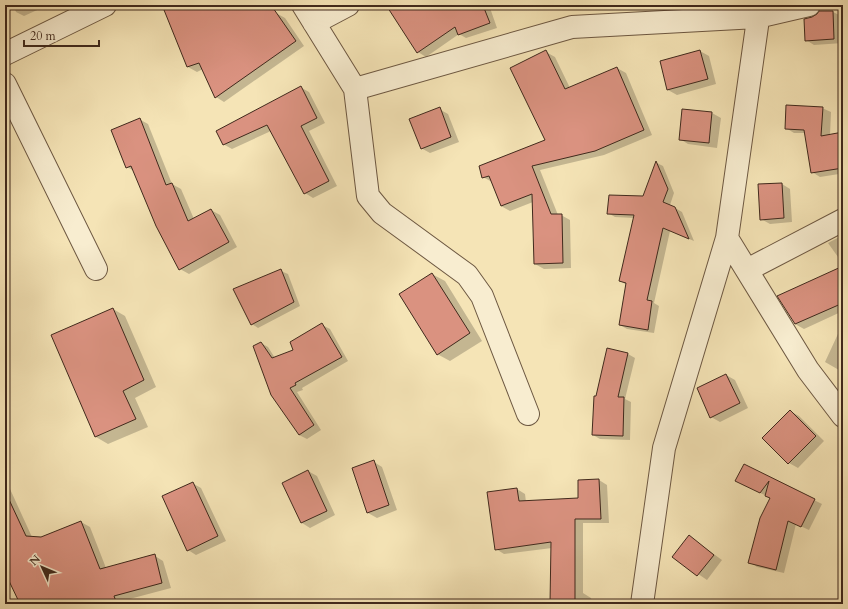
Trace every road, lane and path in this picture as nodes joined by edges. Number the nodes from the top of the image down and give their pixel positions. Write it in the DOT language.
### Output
graph roads {
  1 [pos="105,5"];
  2 [pos="348,5"];
  3 [pos="809,5"];
  4 [pos="758,11"];
  5 [pos="308,14"];
  6 [pos="5,54"];
  7 [pos="5,84"];
  8 [pos="355,89"];
  9 [pos="843,220"];
  10 [pos="727,238"];
  11 [pos="96,269"];
  12 [pos="747,270"];
  13 [pos="528,414"];
  14 [pos="843,416"];
  15 [pos="642,604"];
  1 -- 6 [label="street"];
  2 -- 5 [label="street"];
  3 -- 4 [label="street"];
  4 -- 8 [label="street"];
  4 -- 10 [label="street"];
  5 -- 8 [label="street"];
  7 -- 11 [label="street"];
  8 -- 13 [label="street"];
  9 -- 12 [label="street"];
  10 -- 12 [label="street"];
  10 -- 15 [label="street"];
  12 -- 14 [label="street"];
}
